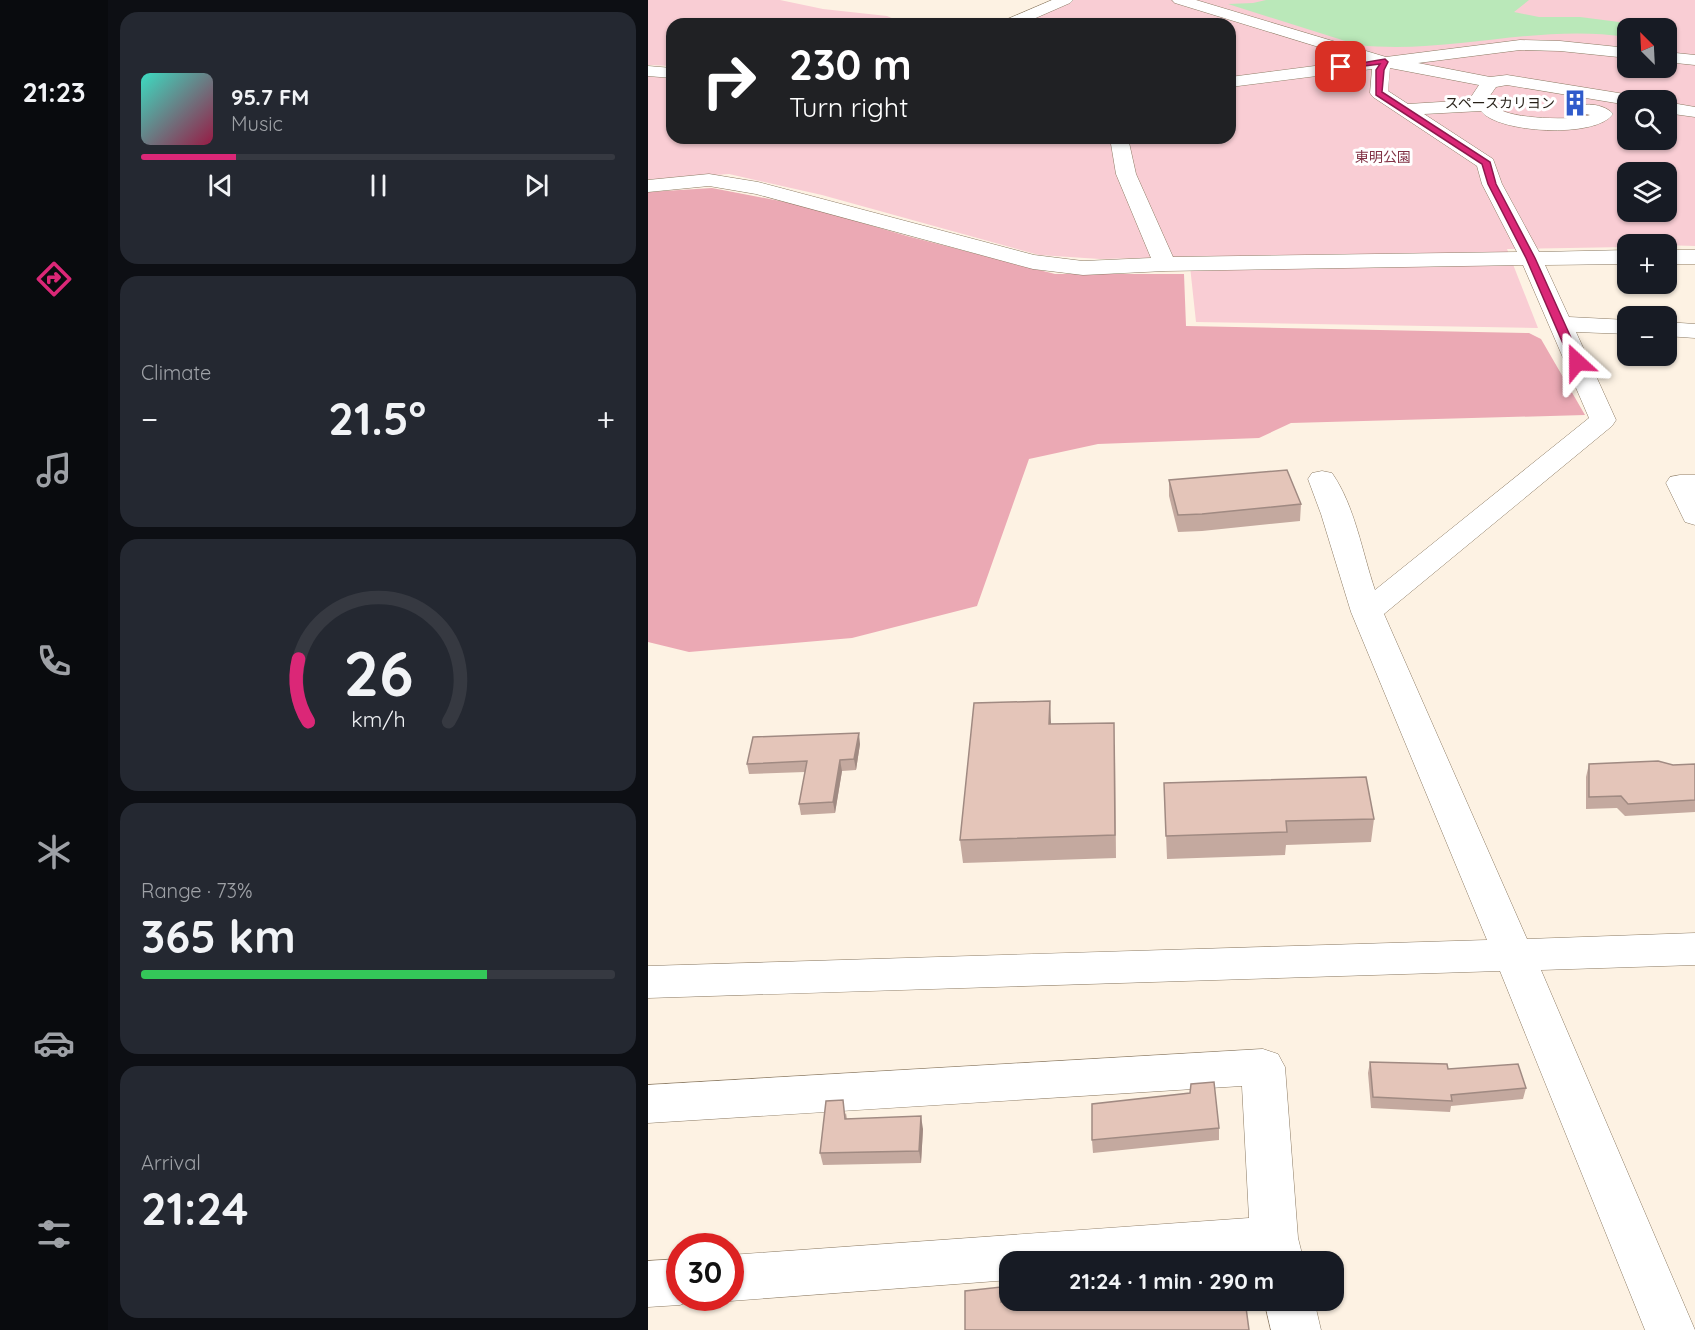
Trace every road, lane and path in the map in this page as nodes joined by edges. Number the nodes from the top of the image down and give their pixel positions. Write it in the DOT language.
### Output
graph roads {
  1 [pos="1065,0"];
  2 [pos="1180,0"];
  3 [pos="1023,18"];
  4 [pos="1617,52"];
  5 [pos="1677,58"];
  6 [pos="1695,60"];
  7 [pos="1385,62"];
  8 [pos="648,71"];
  9 [pos="666,72"];
  10 [pos="1236,81"];
  11 [pos="1490,82"];
  12 [pos="1548,87"];
  13 [pos="1617,98"];
  14 [pos="1485,105"];
  15 [pos="1677,109"];
  16 [pos="1402,110"];
  17 [pos="1588,110"];
  18 [pos="1695,112"];
  19 [pos="1519,120"];
  20 [pos="1479,140"];
  21 [pos="1120,144"];
  22 [pos="648,186"];
  23 [pos="1617,257"];
  24 [pos="1677,257"];
  25 [pos="1695,257"];
  26 [pos="1531,258"];
  27 [pos="1165,264"];
  28 [pos="1559,324"];
  29 [pos="1617,327"];
  30 [pos="1677,330"];
  31 [pos="1695,331"];
  32 [pos="1322,479"];
  33 [pos="1695,483"];
  34 [pos="1695,516"];
  35 [pos="1367,612"];
  36 [pos="1695,949"];
  37 [pos="1516,956"];
  38 [pos="648,982"];
  39 [pos="648,1104"];
  40 [pos="1277,1250"];
  41 [pos="744,1277"];
  42 [pos="666,1283"];
  43 [pos="648,1284"];
  44 [pos="1292,1311"];
  45 [pos="1296,1330"];
  46 [pos="1670,1330"];
  1 -- 3 [label="street"];
  2 -- 7 [label="street"];
  4 -- 7 [label="street"];
  5 -- 6 [label="street"];
  7 -- 10 [label="street"];
  7 -- 11 [label="street"];
  7 -- 16 [label="street"];
  8 -- 9 [label="street"];
  11 -- 12 [label="street"];
  11 -- 14 [label="street"];
  12 -- 13 [label="street"];
  12 -- 19 [label="street"];
  14 -- 16 [label="street"];
  14 -- 19 [label="street"];
  15 -- 18 [label="street"];
  16 -- 20 [label="street"];
  17 -- 19 [label="street"];
  19 -- 20 [label="street"];
  20 -- 26 [label="street"];
  21 -- 27 [label="street"];
  22 -- 27 [label="street"];
  23 -- 26 [label="street"];
  24 -- 25 [label="street"];
  26 -- 27 [label="street"];
  26 -- 28 [label="street"];
  28 -- 29 [label="street"];
  28 -- 35 [label="street"];
  30 -- 31 [label="street"];
  32 -- 35 [label="street"];
  33 -- 34 [label="street"];
  35 -- 37 [label="street"];
  36 -- 37 [label="street"];
  37 -- 38 [label="street"];
  37 -- 46 [label="street"];
  39 -- 40 [label="street"];
  40 -- 41 [label="street"];
  42 -- 43 [label="street"];
  44 -- 45 [label="street"];
}
